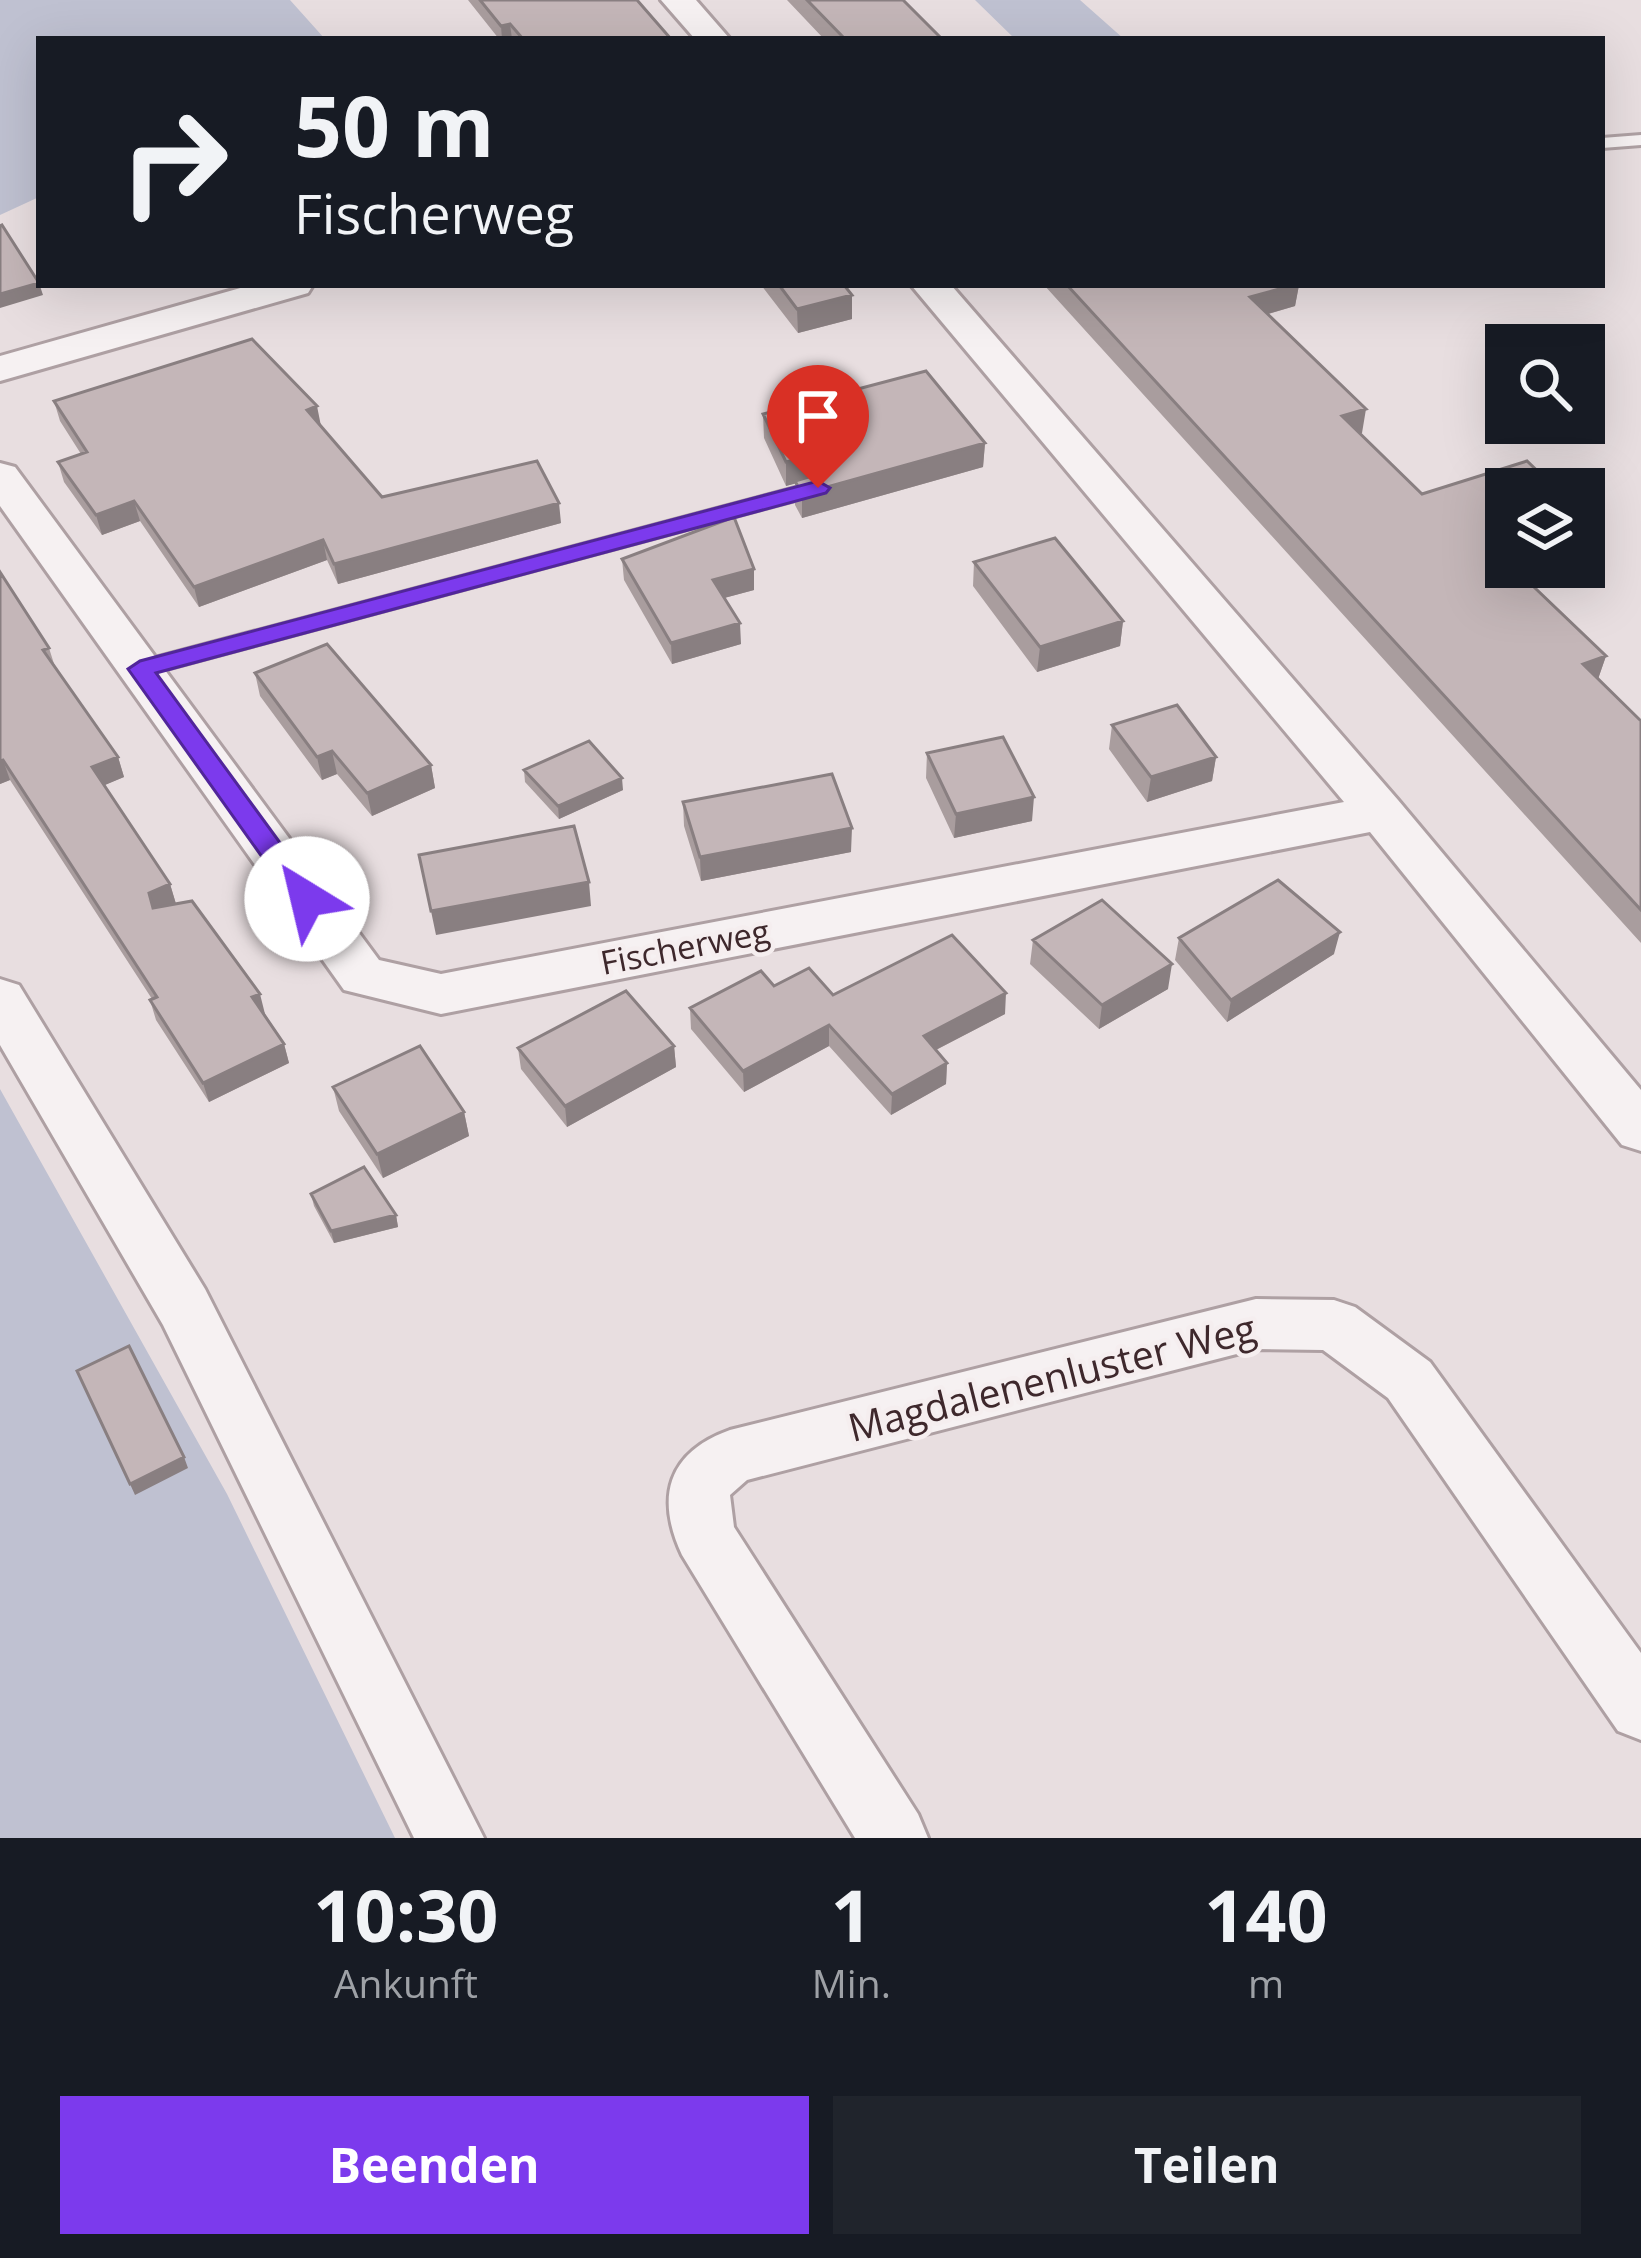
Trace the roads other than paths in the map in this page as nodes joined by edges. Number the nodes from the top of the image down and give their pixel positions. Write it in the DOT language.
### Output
graph roads {
  1 [pos="678,0"];
  2 [pos="710,36"];
  3 [pos="1641,140"];
  4 [pos="1605,143"];
  5 [pos="284,288"];
  6 [pos="933,288"];
  7 [pos="0,369"];
  8 [pos="0,476"];
  9 [pos="818,488"];
  10 [pos="140,669"];
  11 [pos="1381,812"];
  12 [pos="0,999"];
  13 [pos="1641,1129"];
  14 [pos="1641,1708"];
  15 [pos="450,1838"];
  16 [pos="894,1838"];
  1 -- 2 [label="street"];
  3 -- 4 [label="lane"];
  5 -- 7 [label="street"];
  6 -- 11 [label="street"];
  8 -- 10 [label="street, Fischerweg"];
  9 -- 10 [label="lane"];
  10 -- 11 [label="street, Fischerweg"];
  11 -- 13 [label="street"];
  12 -- 15 [label="street"];
  14 -- 16 [label="street, Magdalenenluster Weg"];
}
